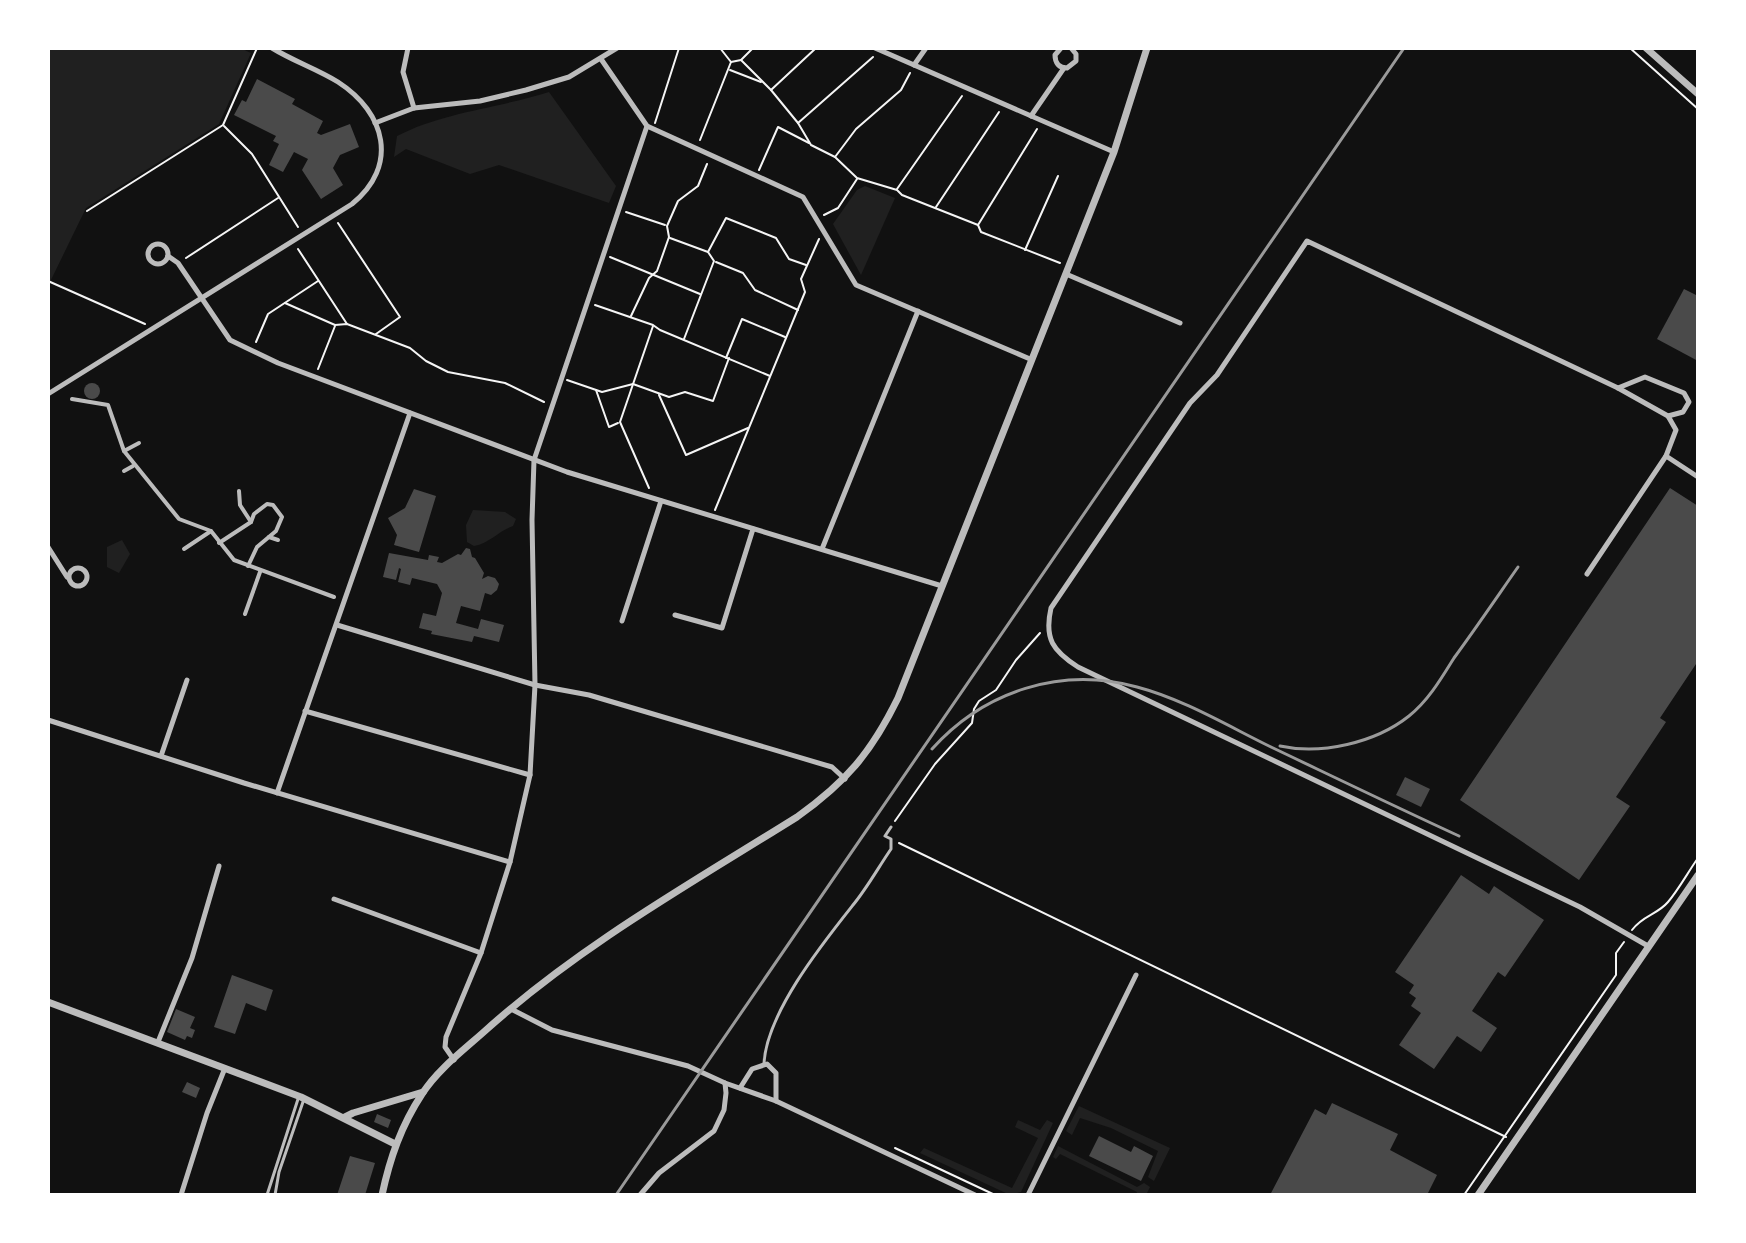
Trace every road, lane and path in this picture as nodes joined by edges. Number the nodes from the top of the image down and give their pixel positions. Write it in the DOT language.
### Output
graph roads {
  1 [pos="257,48"];
  2 [pos="272,48"];
  3 [pos="408,48"];
  4 [pos="617,48"];
  5 [pos="679,48"];
  6 [pos="720,48"];
  7 [pos="753,48"];
  8 [pos="816,48"];
  9 [pos="926,48"];
  10 [pos="1061,48"];
  11 [pos="1071,48"];
  12 [pos="1147,48"];
  13 [pos="1630,48"];
  14 [pos="1646,48"];
  15 [pos="877,49"];
  16 [pos="601,59"];
  17 [pos="741,60"];
  18 [pos="731,62"];
  19 [pos="914,65"];
  20 [pos="1064,68"];
  21 [pos="729,69"];
  22 [pos="762,83"];
  23 [pos="967,88"];
  24 [pos="771,90"];
  25 [pos="1698,94"];
  26 [pos="1004,104"];
  27 [pos="414,108"];
  28 [pos="1698,109"];
  29 [pos="1031,116"];
  30 [pos="1042,121"];
  31 [pos="375,123"];
  32 [pos="798,123"];
  33 [pos="223,125"];
  34 [pos="650,127"];
  35 [pos="811,145"];
  36 [pos="697,148"];
  37 [pos="1114,152"];
  38 [pos="711,156"];
  39 [pos="835,157"];
  40 [pos="757,175"];
  41 [pos="1058,176"];
  42 [pos="857,178"];
  43 [pos="897,190"];
  44 [pos="279,197"];
  45 [pos="935,209"];
  46 [pos="617,210"];
  47 [pos="87,211"];
  48 [pos="816,219"];
  49 [pos="338,222"];
  50 [pos="978,225"];
  51 [pos="667,226"];
  52 [pos="823,231"];
  53 [pos="303,235"];
  54 [pos="669,237"];
  55 [pos="298,249"];
  56 [pos="1025,251"];
  57 [pos="708,252"];
  58 [pos="602,254"];
  59 [pos="168,256"];
  60 [pos="714,261"];
  61 [pos="178,263"];
  62 [pos="807,265"];
  63 [pos="1067,270"];
  64 [pos="654,273"];
  65 [pos="48,281"];
  66 [pos="318,281"];
  67 [pos="702,295"];
  68 [pos="201,299"];
  69 [pos="586,302"];
  70 [pos="285,303"];
  71 [pos="798,310"];
  72 [pos="918,311"];
  73 [pos="631,316"];
  74 [pos="1180,323"];
  75 [pos="347,324"];
  76 [pos="335,325"];
  77 [pos="653,325"];
  78 [pos="150,330"];
  79 [pos="376,335"];
  80 [pos="786,338"];
  81 [pos="684,339"];
  82 [pos="252,351"];
  83 [pos="728,358"];
  84 [pos="1030,359"];
  85 [pos="770,376"];
  86 [pos="314,377"];
  87 [pos="562,378"];
  88 [pos="633,384"];
  89 [pos="1618,388"];
  90 [pos="596,390"];
  91 [pos="48,394"];
  92 [pos="659,394"];
  93 [pos="104,397"];
  94 [pos="72,399"];
  95 [pos="103,405"];
  96 [pos="552,405"];
  97 [pos="410,413"];
  98 [pos="1668,416"];
  99 [pos="620,422"];
  100 [pos="749,427"];
  101 [pos="139,443"];
  102 [pos="124,451"];
  103 [pos="1666,456"];
  104 [pos="534,460"];
  105 [pos="133,466"];
  106 [pos="124,471"];
  107 [pos="1698,477"];
  108 [pos="239,491"];
  109 [pos="658,500"];
  110 [pos="712,515"];
  111 [pos="251,522"];
  112 [pos="753,529"];
  113 [pos="211,531"];
  114 [pos="269,537"];
  115 [pos="278,540"];
  116 [pos="219,543"];
  117 [pos="48,547"];
  118 [pos="184,549"];
  119 [pos="822,549"];
  120 [pos="248,566"];
  121 [pos="260,572"];
  122 [pos="1587,574"];
  123 [pos="70,581"];
  124 [pos="942,586"];
  125 [pos="334,597"];
  126 [pos="245,614"];
  127 [pos="675,615"];
  128 [pos="622,621"];
  129 [pos="337,625"];
  130 [pos="1047,626"];
  131 [pos="187,680"];
  132 [pos="535,685"];
  133 [pos="305,711"];
  134 [pos="48,720"];
  135 [pos="161,756"];
  136 [pos="530,775"];
  137 [pos="845,779"];
  138 [pos="277,793"];
  139 [pos="891,827"];
  140 [pos="891,839"];
  141 [pos="1698,858"];
  142 [pos="510,862"];
  143 [pos="219,866"];
  144 [pos="1698,875"];
  145 [pos="334,899"];
  146 [pos="1629,934"];
  147 [pos="1648,946"];
  148 [pos="481,953"];
  149 [pos="1136,975"];
  150 [pos="48,1002"];
  151 [pos="510,1008"];
  152 [pos="158,1042"];
  153 [pos="454,1060"];
  154 [pos="764,1064"];
  155 [pos="225,1068"];
  156 [pos="725,1083"];
  157 [pos="740,1088"];
  158 [pos="423,1092"];
  159 [pos="302,1097"];
  160 [pos="776,1101"];
  161 [pos="345,1117"];
  162 [pos="1506,1137"];
  163 [pos="395,1144"];
  164 [pos="181,1195"];
  165 [pos="267,1195"];
  166 [pos="275,1195"];
  167 [pos="382,1195"];
  168 [pos="640,1195"];
  169 [pos="975,1195"];
  170 [pos="1028,1195"];
  171 [pos="1464,1195"];
  172 [pos="1478,1195"];
  1 -- 33 [label="path"];
  2 -- 31 [label="street"];
  3 -- 27 [label="street"];
  4 -- 16 [label="street"];
  5 -- 34 [label="path"];
  6 -- 18 [label="path"];
  7 -- 17 [label="path"];
  8 -- 24 [label="path"];
  9 -- 19 [label="street"];
  10 -- 20 [label="street"];
  11 -- 20 [label="street"];
  12 -- 37 [label="street"];
  13 -- 28 [label="path"];
  14 -- 25 [label="street"];
  15 -- 19 [label="street"];
  15 -- 32 [label="path"];
  16 -- 27 [label="street"];
  16 -- 34 [label="street"];
  17 -- 18 [label="path"];
  17 -- 22 [label="path"];
  18 -- 21 [label="path"];
  19 -- 23 [label="street"];
  19 -- 39 [label="path"];
  20 -- 29 [label="street"];
  21 -- 22 [label="path"];
  21 -- 36 [label="path"];
  22 -- 24 [label="path"];
  23 -- 26 [label="street"];
  23 -- 43 [label="path"];
  24 -- 32 [label="path"];
  26 -- 29 [label="street"];
  26 -- 45 [label="path"];
  27 -- 31 [label="street"];
  29 -- 30 [label="street"];
  30 -- 37 [label="street"];
  30 -- 50 [label="path"];
  31 -- 53 [label="street"];
  32 -- 35 [label="path"];
  33 -- 44 [label="path"];
  33 -- 47 [label="path"];
  34 -- 36 [label="street"];
  34 -- 46 [label="street"];
  35 -- 39 [label="path"];
  35 -- 40 [label="path"];
  36 -- 38 [label="street"];
  37 -- 63 [label="street"];
  38 -- 40 [label="street"];
  38 -- 51 [label="path"];
  39 -- 42 [label="path"];
  40 -- 48 [label="street"];
  41 -- 56 [label="path"];
  42 -- 43 [label="path"];
  42 -- 48 [label="path"];
  43 -- 45 [label="path"];
  44 -- 53 [label="path"];
  44 -- 61 [label="path"];
  45 -- 50 [label="path"];
  46 -- 51 [label="path"];
  46 -- 58 [label="street"];
  48 -- 52 [label="street"];
  49 -- 79 [label="path"];
  50 -- 56 [label="path"];
  51 -- 54 [label="path"];
  52 -- 62 [label="path"];
  52 -- 72 [label="street"];
  53 -- 68 [label="street"];
  54 -- 57 [label="path"];
  54 -- 64 [label="path"];
  55 -- 66 [label="path"];
  56 -- 63 [label="path"];
  57 -- 60 [label="path"];
  57 -- 62 [label="path"];
  58 -- 64 [label="path"];
  58 -- 69 [label="street"];
  59 -- 61 [label="street"];
  60 -- 67 [label="path"];
  60 -- 71 [label="path"];
  61 -- 68 [label="street"];
  62 -- 71 [label="path"];
  63 -- 74 [label="street"];
  63 -- 84 [label="street"];
  64 -- 67 [label="path"];
  64 -- 73 [label="path"];
  65 -- 78 [label="path"];
  66 -- 70 [label="path"];
  66 -- 75 [label="path"];
  67 -- 81 [label="path"];
  68 -- 78 [label="street"];
  68 -- 82 [label="street"];
  69 -- 73 [label="path"];
  69 -- 87 [label="street"];
  70 -- 76 [label="path"];
  70 -- 82 [label="path"];
  71 -- 80 [label="path"];
  72 -- 84 [label="street"];
  72 -- 119 [label="street"];
  73 -- 77 [label="path"];
  75 -- 76 [label="path"];
  75 -- 79 [label="path"];
  76 -- 86 [label="path"];
  77 -- 81 [label="path"];
  77 -- 88 [label="path"];
  78 -- 91 [label="street"];
  79 -- 96 [label="path"];
  80 -- 83 [label="path"];
  80 -- 85 [label="path"];
  81 -- 83 [label="path"];
  82 -- 86 [label="street"];
  83 -- 85 [label="path"];
  83 -- 92 [label="path"];
  84 -- 124 [label="street"];
  85 -- 100 [label="path"];
  86 -- 97 [label="street"];
  87 -- 90 [label="path"];
  87 -- 96 [label="street"];
  88 -- 90 [label="path"];
  88 -- 92 [label="path"];
  88 -- 99 [label="path"];
  89 -- 98 [label="street"];
  89 -- 98 [label="street"];
  89 -- 130 [label="street"];
  90 -- 99 [label="path"];
  92 -- 100 [label="path"];
  93 -- 95 [label="street"];
  94 -- 95 [label="street"];
  95 -- 102 [label="street"];
  96 -- 104 [label="street"];
  97 -- 104 [label="street"];
  97 -- 129 [label="street"];
  98 -- 103 [label="street"];
  99 -- 109 [label="path"];
  100 -- 110 [label="path"];
  101 -- 102 [label="street"];
  102 -- 105 [label="street"];
  103 -- 107 [label="street"];
  103 -- 122 [label="street"];
  104 -- 109 [label="street"];
  104 -- 132 [label="street"];
  105 -- 106 [label="street"];
  105 -- 113 [label="street"];
  108 -- 111 [label="street"];
  109 -- 110 [label="street"];
  109 -- 128 [label="street"];
  110 -- 112 [label="street"];
  111 -- 114 [label="street"];
  111 -- 116 [label="street"];
  112 -- 119 [label="street"];
  112 -- 127 [label="street"];
  113 -- 116 [label="street"];
  113 -- 118 [label="street"];
  114 -- 115 [label="street"];
  114 -- 120 [label="street"];
  116 -- 120 [label="street"];
  117 -- 123 [label="street"];
  119 -- 124 [label="street"];
  120 -- 121 [label="street"];
  121 -- 125 [label="street"];
  121 -- 126 [label="street"];
  124 -- 137 [label="street"];
  129 -- 132 [label="street"];
  129 -- 133 [label="street"];
  130 -- 139 [label="path"];
  130 -- 146 [label="street"];
  131 -- 135 [label="street"];
  132 -- 136 [label="street"];
  132 -- 137 [label="street"];
  133 -- 136 [label="street"];
  133 -- 138 [label="street"];
  134 -- 135 [label="street"];
  135 -- 138 [label="street"];
  136 -- 142 [label="street"];
  137 -- 151 [label="street"];
  138 -- 142 [label="street"];
  139 -- 140 [label="lane"];
  140 -- 154 [label="lane"];
  140 -- 162 [label="path"];
  141 -- 146 [label="path"];
  142 -- 148 [label="street"];
  143 -- 152 [label="street"];
  144 -- 147 [label="street"];
  145 -- 148 [label="street"];
  146 -- 147 [label="street"];
  146 -- 162 [label="path"];
  147 -- 172 [label="street"];
  148 -- 153 [label="street"];
  149 -- 170 [label="street"];
  150 -- 152 [label="street"];
  151 -- 153 [label="street"];
  151 -- 156 [label="street"];
  152 -- 155 [label="street"];
  153 -- 158 [label="street"];
  154 -- 157 [label="street"];
  154 -- 160 [label="street"];
  155 -- 159 [label="street"];
  155 -- 164 [label="street"];
  156 -- 157 [label="street"];
  156 -- 168 [label="street"];
  157 -- 160 [label="street"];
  158 -- 161 [label="street"];
  158 -- 163 [label="street"];
  159 -- 161 [label="street"];
  159 -- 165 [label="lane"];
  159 -- 166 [label="lane"];
  160 -- 169 [label="street"];
  161 -- 163 [label="street"];
  162 -- 171 [label="path"];
  163 -- 167 [label="street"];
}
